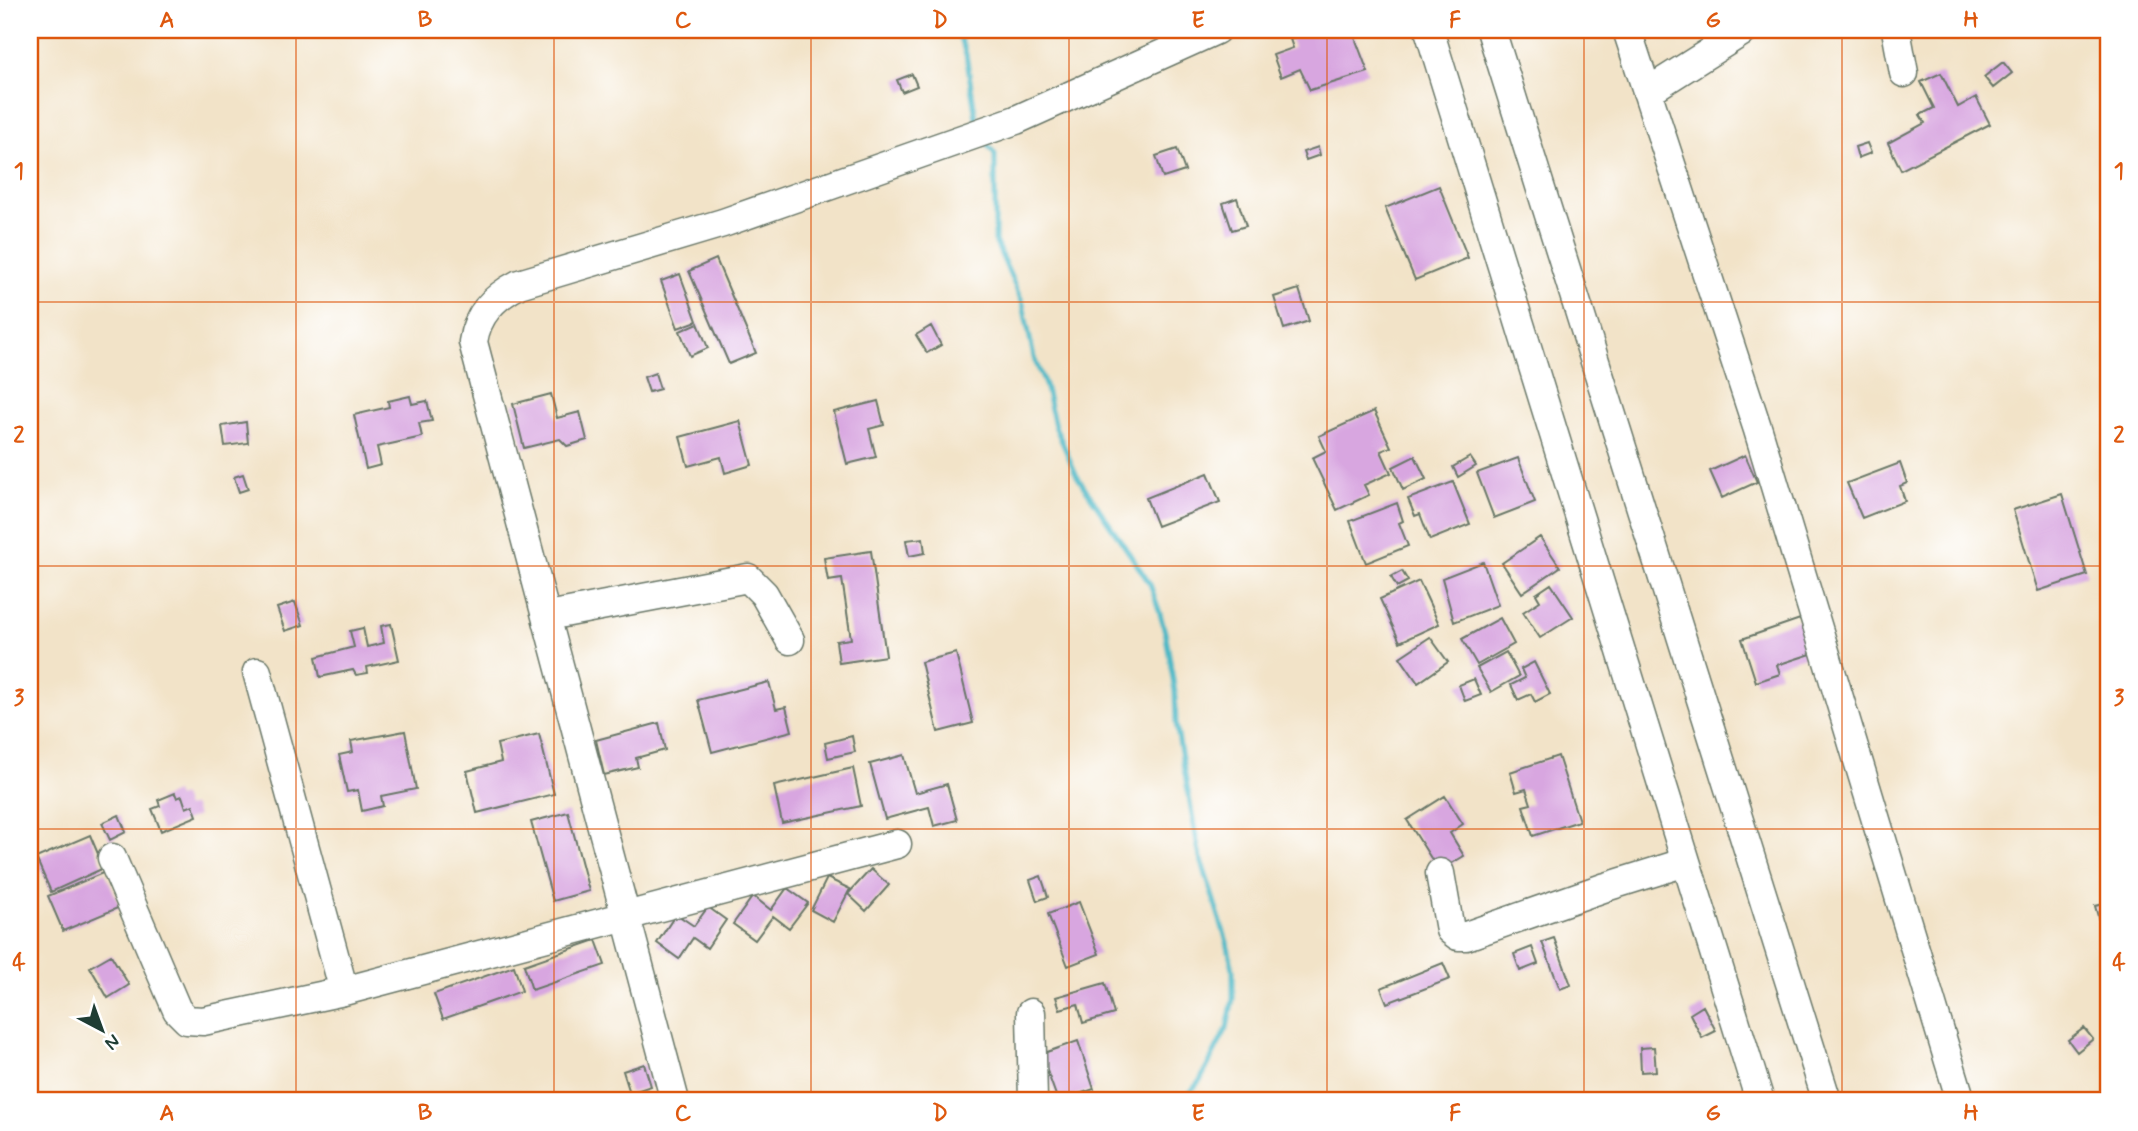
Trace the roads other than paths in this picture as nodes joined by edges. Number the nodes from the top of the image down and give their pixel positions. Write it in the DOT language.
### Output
graph roads {
  1 [pos="1216,30"];
  2 [pos="1429,30"];
  3 [pos="1491,30"];
  4 [pos="1627,30"];
  5 [pos="1745,30"];
  6 [pos="1896,30"];
  7 [pos="1904,73"];
  8 [pos="1647,92"];
  9 [pos="548,616"];
  10 [pos="790,640"];
  11 [pos="257,672"];
  12 [pos="897,844"];
  13 [pos="112,858"];
  14 [pos="1686,863"];
  15 [pos="1440,873"];
  16 [pos="625,916"];
  17 [pos="344,991"];
  18 [pos="1031,1013"];
  19 [pos="675,1101"];
  20 [pos="1033,1101"];
  21 [pos="1760,1101"];
  22 [pos="1827,1101"];
  23 [pos="1961,1101"];
  1 -- 9 [label="street"];
  2 -- 14 [label="street"];
  3 -- 22 [label="street"];
  4 -- 8 [label="street"];
  5 -- 8 [label="street"];
  6 -- 7 [label="street"];
  8 -- 23 [label="street"];
  9 -- 10 [label="street"];
  9 -- 16 [label="street"];
  11 -- 17 [label="street"];
  12 -- 16 [label="street"];
  13 -- 17 [label="street"];
  14 -- 15 [label="street"];
  14 -- 21 [label="street"];
  16 -- 17 [label="street"];
  16 -- 19 [label="street"];
  18 -- 20 [label="street"];
}
